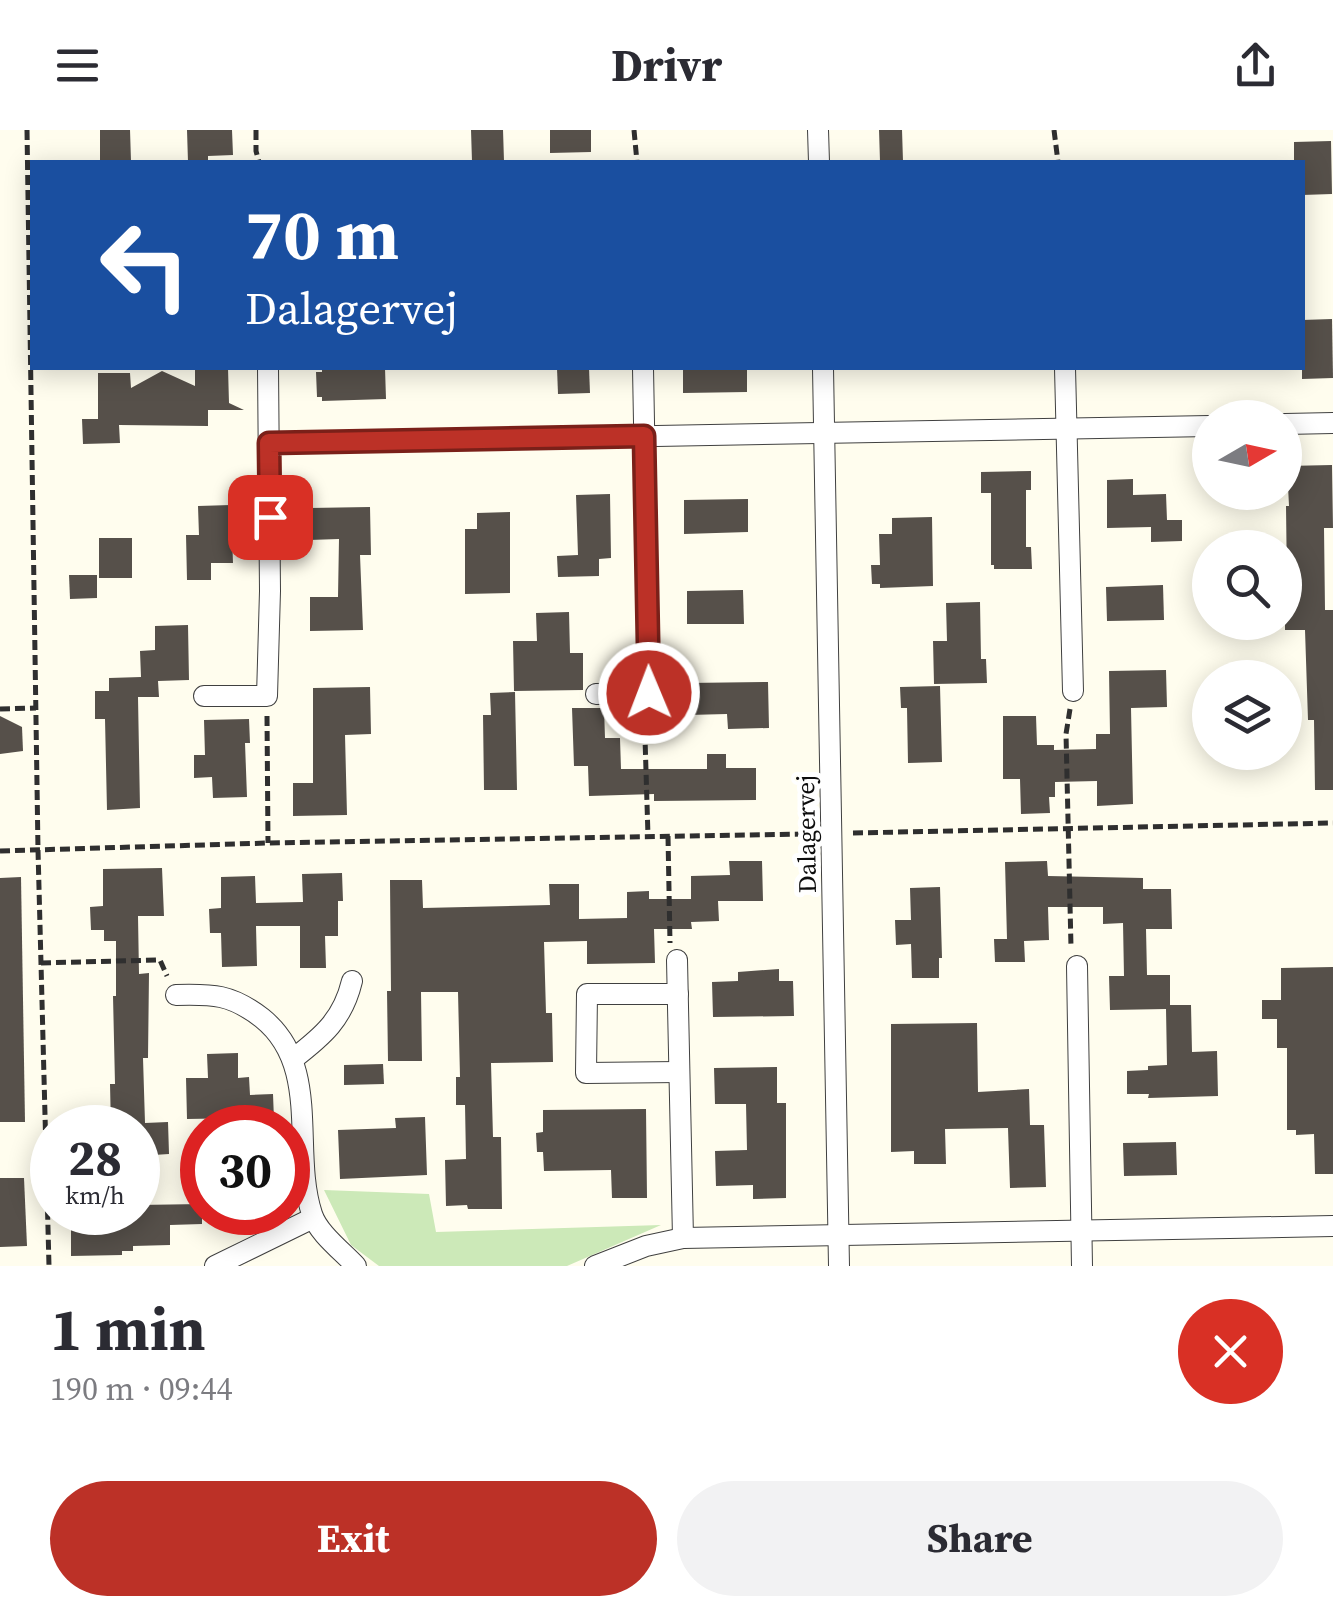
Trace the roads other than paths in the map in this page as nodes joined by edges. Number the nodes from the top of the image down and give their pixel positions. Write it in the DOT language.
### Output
graph roads {
  1 [pos="818,130"];
  2 [pos="819,160"];
  3 [pos="268,370"];
  4 [pos="643,370"];
  5 [pos="824,370"];
  6 [pos="1065,370"];
  7 [pos="1333,423"];
  8 [pos="1302,424"];
  9 [pos="1192,426"];
  10 [pos="1067,428"];
  11 [pos="825,433"];
  12 [pos="644,436"];
  13 [pos="269,443"];
  14 [pos="1073,691"];
  15 [pos="596,694"];
  16 [pos="204,696"];
  17 [pos="677,960"];
  18 [pos="1076,966"];
  19 [pos="352,980"];
  20 [pos="678,994"];
  21 [pos="176,995"];
  22 [pos="293,1059"];
  23 [pos="679,1072"];
  24 [pos="313,1218"];
  25 [pos="1333,1226"];
  26 [pos="1081,1230"];
  27 [pos="838,1236"];
  28 [pos="683,1238"];
  29 [pos="649,1256"];
  30 [pos="215,1266"];
  31 [pos="356,1266"];
  32 [pos="595,1266"];
  33 [pos="839,1266"];
  34 [pos="1082,1266"];
  1 -- 2 [label="street"];
  3 -- 13 [label="street"];
  4 -- 12 [label="street"];
  5 -- 11 [label="street, Dalagervej"];
  6 -- 10 [label="street"];
  7 -- 8 [label="street"];
  9 -- 10 [label="street"];
  10 -- 11 [label="street"];
  10 -- 14 [label="street"];
  11 -- 12 [label="street"];
  11 -- 27 [label="street, Dalagervej"];
  12 -- 13 [label="street"];
  12 -- 15 [label="street"];
  13 -- 16 [label="street"];
  17 -- 20 [label="street"];
  18 -- 26 [label="street"];
  19 -- 22 [label="street"];
  20 -- 23 [label="street"];
  20 -- 23 [label="street"];
  21 -- 22 [label="street"];
  22 -- 24 [label="street"];
  23 -- 28 [label="street"];
  24 -- 30 [label="street"];
  24 -- 31 [label="street"];
  25 -- 26 [label="street"];
  26 -- 27 [label="street"];
  26 -- 34 [label="street"];
  27 -- 28 [label="street"];
  27 -- 33 [label="street, Dalagervej"];
  28 -- 29 [label="street"];
  29 -- 32 [label="street"];
}
